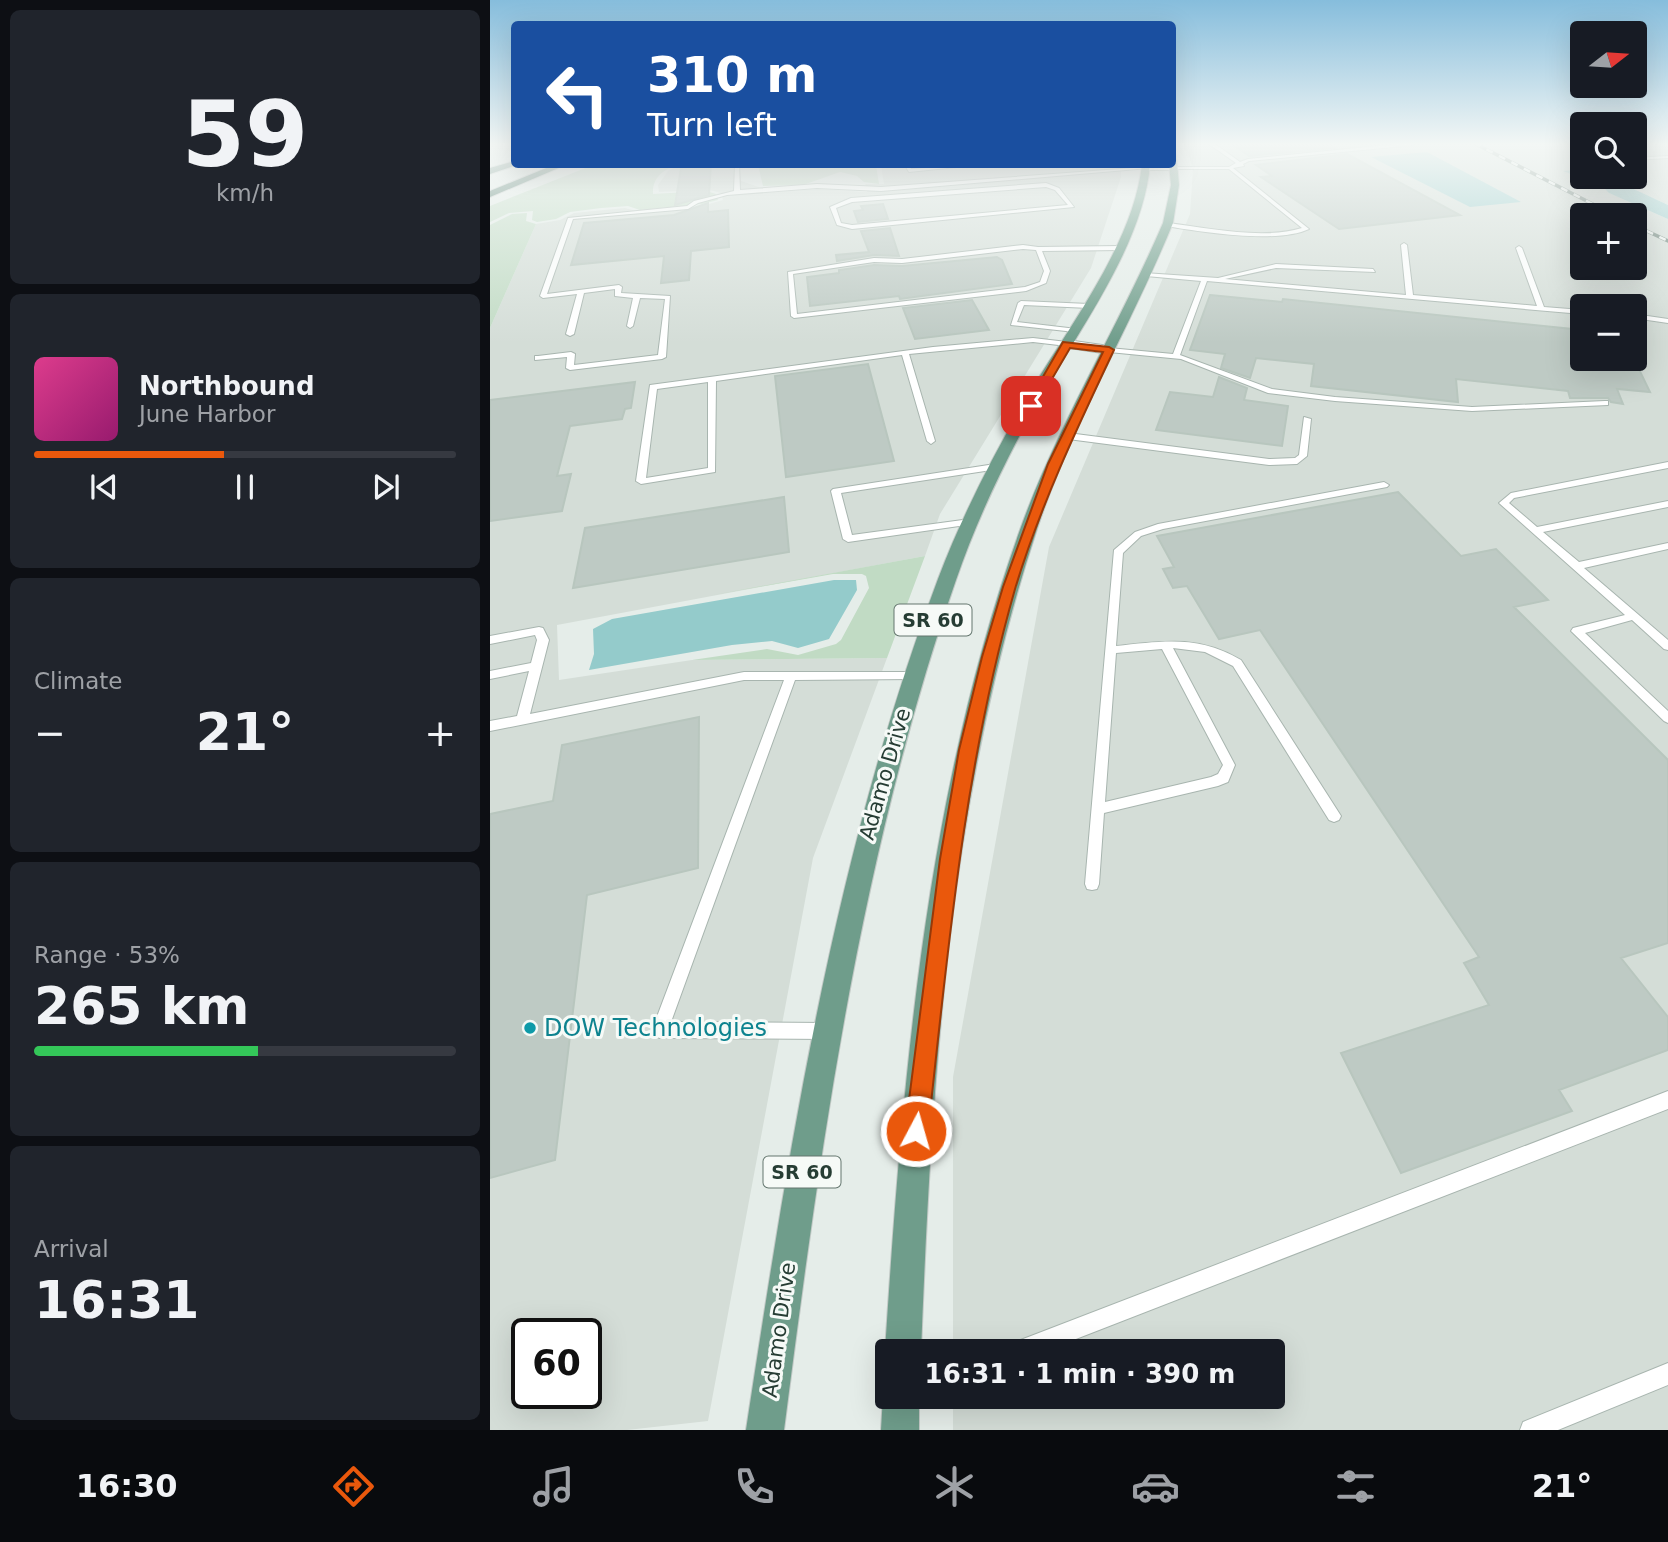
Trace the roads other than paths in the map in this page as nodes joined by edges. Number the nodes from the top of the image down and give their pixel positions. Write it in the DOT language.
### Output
graph roads {
  1 [pos="668,210"];
  2 [pos="834,210"];
  3 [pos="1033,210"];
  4 [pos="1137,210"];
  5 [pos="1171,210"];
  6 [pos="1282,210"];
  7 [pos="1167,225"];
  8 [pos="1404,245"];
  9 [pos="1121,248"];
  10 [pos="1519,248"];
  11 [pos="1038,249"];
  12 [pos="1373,271"];
  13 [pos="1146,274"];
  14 [pos="1208,280"];
  15 [pos="581,291"];
  16 [pos="637,296"];
  17 [pos="1410,297"];
  18 [pos="1089,306"];
  19 [pos="1541,308"];
  20 [pos="1570,311"];
  21 [pos="1647,318"];
  22 [pos="1668,321"];
  23 [pos="630,326"];
  24 [pos="570,334"];
  25 [pos="1071,337"];
  26 [pos="1109,350"];
  27 [pos="905,353"];
  28 [pos="1175,356"];
  29 [pos="538,358"];
  30 [pos="712,379"];
  31 [pos="1605,403"];
  32 [pos="1307,419"];
  33 [pos="1068,436"];
  34 [pos="931,441"];
  35 [pos="1668,465"];
  36 [pos="995,467"];
  37 [pos="1384,485"];
  38 [pos="1668,504"];
  39 [pos="970,522"];
  40 [pos="1536,530"];
  41 [pos="1668,545"];
  42 [pos="1577,566"];
  43 [pos="1634,616"];
  44 [pos="1663,636"];
  45 [pos="490,640"];
  46 [pos="1166,646"];
  47 [pos="1668,646"];
  48 [pos="1111,650"];
  49 [pos="536,666"];
  50 [pos="490,675"];
  51 [pos="914,675"];
  52 [pos="791,676"];
  53 [pos="1668,698"];
  54 [pos="1652,702"];
  55 [pos="1668,718"];
  56 [pos="522,720"];
  57 [pos="490,726"];
  58 [pos="1098,809"];
  59 [pos="1334,816"];
  60 [pos="1092,884"];
  61 [pos="827,1031"];
  62 [pos="1668,1100"];
  63 [pos="904,1339"];
  64 [pos="1048,1339"];
  65 [pos="1668,1374"];
  66 [pos="901,1409"];
  67 [pos="765,1430"];
  68 [pos="900,1430"];
  69 [pos="1531,1430"];
  1 -- 15 [label="lane"];
  2 -- 3 [label="lane"];
  4 -- 9 [label="main road, Adamo Drive / SR 60"];
  5 -- 7 [label="main road, SR 60"];
  6 -- 7 [label="lane"];
  7 -- 13 [label="main road, SR 60"];
  8 -- 17 [label="lane"];
  9 -- 11 [label="lane"];
  9 -- 18 [label="main road, Adamo Drive / SR 60"];
  10 -- 19 [label="lane"];
  11 -- 11 [label="lane"];
  12 -- 14 [label="lane"];
  13 -- 14 [label="lane"];
  13 -- 26 [label="main road, SR 60"];
  14 -- 17 [label="lane"];
  14 -- 28 [label="lane"];
  15 -- 16 [label="lane"];
  15 -- 24 [label="lane"];
  16 -- 23 [label="lane"];
  16 -- 29 [label="lane"];
  17 -- 19 [label="lane"];
  18 -- 25 [label="main road, Adamo Drive / SR 60"];
  18 -- 25 [label="lane"];
  19 -- 20 [label="lane"];
  21 -- 22 [label="lane"];
  25 -- 26 [label="street"];
  25 -- 27 [label="lane"];
  25 -- 36 [label="main road, Adamo Drive / SR 60"];
  26 -- 28 [label="lane"];
  26 -- 33 [label="main road, SR 60"];
  27 -- 30 [label="lane"];
  27 -- 34 [label="lane"];
  28 -- 31 [label="lane"];
  30 -- 30 [label="lane"];
  32 -- 33 [label="lane"];
  33 -- 63 [label="main road, SR 60"];
  35 -- 40 [label="lane"];
  36 -- 39 [label="main road, Adamo Drive / SR 60"];
  36 -- 39 [label="lane"];
  37 -- 48 [label="lane"];
  38 -- 40 [label="lane"];
  39 -- 51 [label="main road, Adamo Drive / SR 60"];
  40 -- 42 [label="lane"];
  41 -- 42 [label="lane"];
  42 -- 43 [label="lane"];
  43 -- 44 [label="lane"];
  43 -- 54 [label="lane"];
  44 -- 47 [label="lane"];
  45 -- 49 [label="lane"];
  46 -- 48 [label="lane"];
  46 -- 58 [label="lane"];
  46 -- 59 [label="lane"];
  48 -- 58 [label="lane"];
  49 -- 50 [label="lane"];
  49 -- 56 [label="lane"];
  51 -- 52 [label="lane"];
  51 -- 61 [label="main road, Adamo Drive / SR 60"];
  52 -- 56 [label="lane"];
  52 -- 61 [label="lane"];
  53 -- 54 [label="lane"];
  54 -- 55 [label="lane"];
  56 -- 57 [label="lane"];
  58 -- 60 [label="lane"];
  61 -- 67 [label="main road, Adamo Drive / SR 60"];
  62 -- 64 [label="lane"];
  65 -- 69 [label="lane"];
  66 -- 68 [label="main road"];
}
